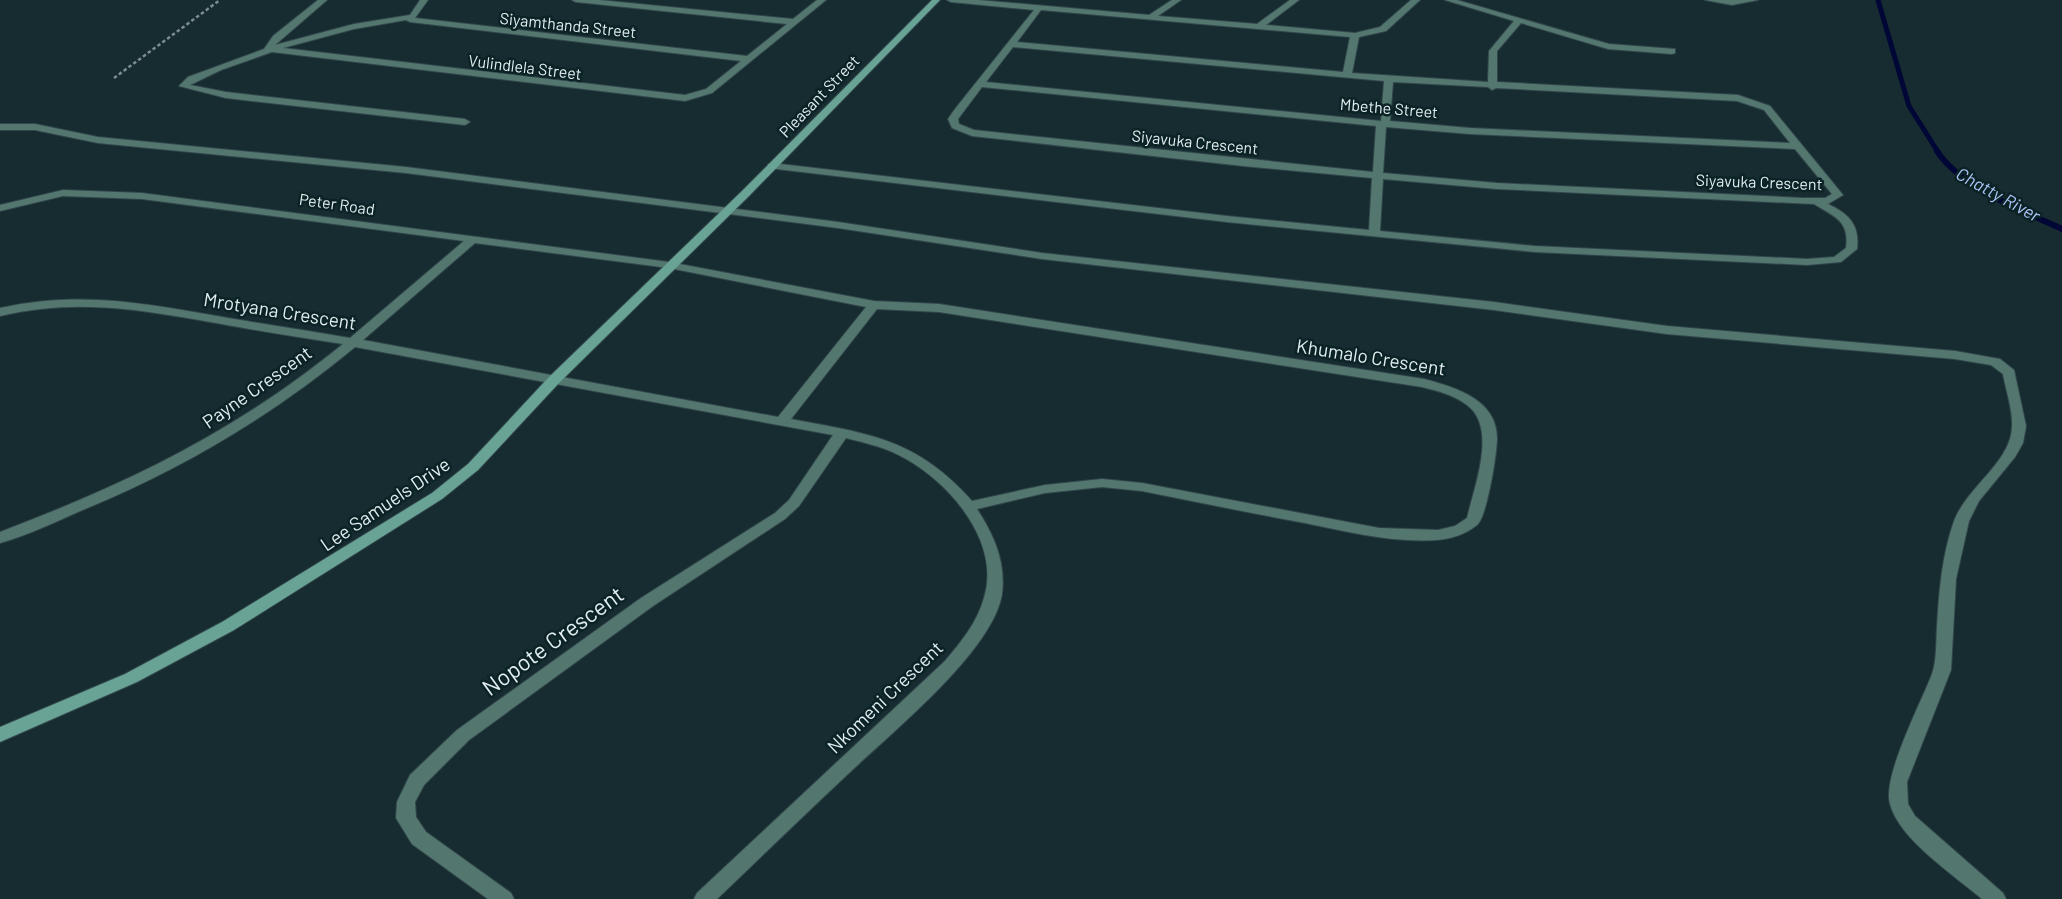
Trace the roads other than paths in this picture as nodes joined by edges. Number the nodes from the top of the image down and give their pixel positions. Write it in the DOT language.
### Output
graph roads {
  1 [pos="323,0"];
  2 [pos="424,0"];
  3 [pos="576,0"];
  4 [pos="822,0"];
  5 [pos="936,0"];
  6 [pos="951,0"];
  7 [pos="1061,0"];
  8 [pos="1177,0"];
  9 [pos="1295,0"];
  10 [pos="1416,0"];
  11 [pos="1449,0"];
  12 [pos="1709,0"];
  13 [pos="1754,0"];
  14 [pos="1044,8"];
  15 [pos="410,17"];
  16 [pos="1149,18"];
  17 [pos="1519,21"];
  18 [pos="794,22"];
  19 [pos="1257,28"];
  20 [pos="1355,35"];
  21 [pos="1012,44"];
  22 [pos="268,49"];
  23 [pos="1672,51"];
  24 [pos="750,59"];
  25 [pos="1348,76"];
  26 [pos="1388,79"];
  27 [pos="980,84"];
  28 [pos="1492,87"];
  29 [pos="465,122"];
  30 [pos="1383,124"];
  31 [pos="0,127"];
  32 [pos="1797,146"];
  33 [pos="772,166"];
  34 [pos="1379,175"];
  35 [pos="1814,201"];
  36 [pos="0,208"];
  37 [pos="724,213"];
  38 [pos="1374,233"];
  39 [pos="471,241"];
  40 [pos="669,265"];
  41 [pos="874,305"];
  42 [pos="0,312"];
  43 [pos="353,342"];
  44 [pos="554,380"];
  45 [pos="782,421"];
  46 [pos="842,432"];
  47 [pos="970,506"];
  48 [pos="0,538"];
  49 [pos="0,735"];
  50 [pos="504,899"];
  51 [pos="704,899"];
  52 [pos="1996,899"];
  1 -- 22 [label="street"];
  2 -- 15 [label="street"];
  3 -- 18 [label="street"];
  4 -- 18 [label="street, Vulindlela Street"];
  5 -- 33 [label="street, Pleasant Street"];
  6 -- 14 [label="street"];
  7 -- 14 [label="street, Siyavuka Crescent"];
  8 -- 16 [label="street"];
  9 -- 19 [label="street"];
  10 -- 20 [label="street"];
  11 -- 17 [label="street"];
  12 -- 13 [label="street"];
  14 -- 16 [label="street"];
  14 -- 21 [label="street, Siyavuka Crescent"];
  15 -- 22 [label="street"];
  15 -- 24 [label="street, Siyamthanda Street"];
  16 -- 19 [label="street"];
  17 -- 23 [label="street"];
  17 -- 28 [label="street"];
  18 -- 24 [label="street, Vulindlela Street"];
  19 -- 20 [label="street"];
  20 -- 25 [label="street"];
  21 -- 25 [label="street, Siyavuka Crescent"];
  21 -- 27 [label="street, Siyavuka Crescent"];
  22 -- 24 [label="street, Vulindlela Street"];
  22 -- 29 [label="street"];
  25 -- 26 [label="street, Siyavuka Crescent"];
  26 -- 28 [label="street, Siyavuka Crescent"];
  26 -- 30 [label="street"];
  27 -- 30 [label="street, Mbethe Street"];
  27 -- 34 [label="street, Siyavuka Crescent"];
  28 -- 32 [label="street, Siyavuka Crescent"];
  30 -- 32 [label="street, Mbethe Street"];
  30 -- 34 [label="street"];
  31 -- 37 [label="street"];
  32 -- 35 [label="street, Siyavuka Crescent"];
  33 -- 37 [label="street, Pleasant Street"];
  33 -- 38 [label="street"];
  34 -- 35 [label="street, Siyavuka Crescent"];
  34 -- 38 [label="street"];
  35 -- 38 [label="street"];
  36 -- 39 [label="street, Peter Road"];
  37 -- 40 [label="street, Lee Samuels Drive"];
  37 -- 52 [label="street"];
  39 -- 40 [label="street, Peter Road"];
  39 -- 43 [label="street, Payne Crescent"];
  40 -- 41 [label="street, Khumalo Crescent"];
  40 -- 44 [label="street, Lee Samuels Drive"];
  41 -- 45 [label="street"];
  41 -- 47 [label="street, Khumalo Crescent"];
  42 -- 43 [label="street, Mrotyana Crescent"];
  43 -- 44 [label="street, Mrotyana Crescent"];
  43 -- 48 [label="street, Payne Crescent"];
  44 -- 45 [label="street, Nkomeni Crescent"];
  44 -- 49 [label="street, Lee Samuels Drive"];
  45 -- 46 [label="street, Nkomeni Crescent"];
  46 -- 47 [label="street, Nkomeni Crescent"];
  46 -- 50 [label="street, Nopote Crescent"];
  47 -- 51 [label="street, Nkomeni Crescent"];
}
